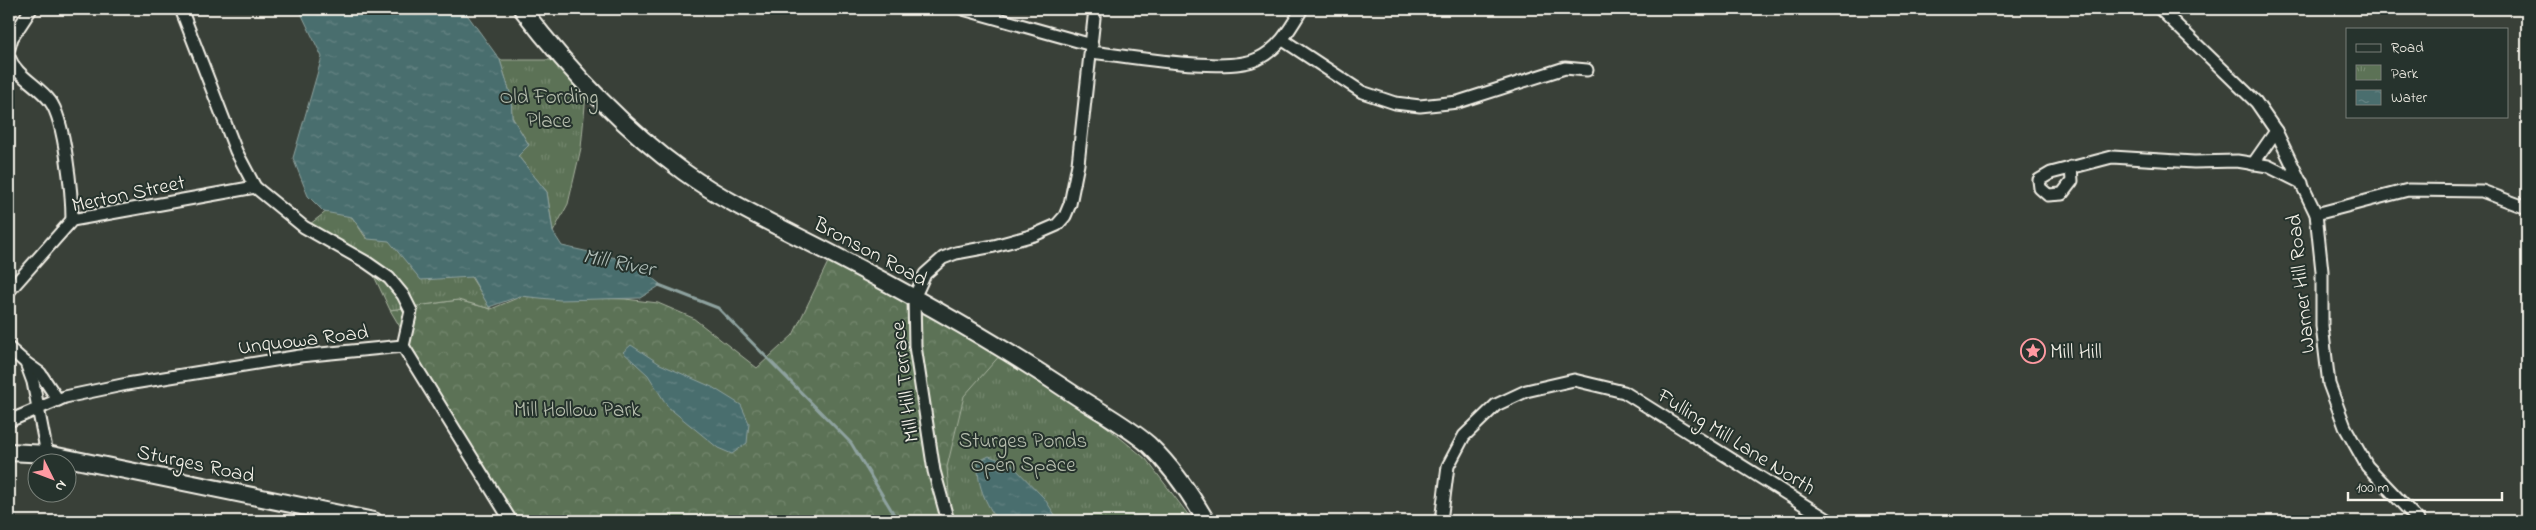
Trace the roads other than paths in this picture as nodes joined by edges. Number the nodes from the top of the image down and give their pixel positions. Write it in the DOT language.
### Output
graph roads {
  1 [pos="32,9"];
  2 [pos="181,9"];
  3 [pos="522,9"];
  4 [pos="963,9"];
  5 [pos="1095,9"];
  6 [pos="1302,9"];
  7 [pos="2160,9"];
  8 [pos="1283,40"];
  9 [pos="9,48"];
  10 [pos="1091,49"];
  11 [pos="9,57"];
  12 [pos="1586,70"];
  13 [pos="2276,131"];
  14 [pos="2253,164"];
  15 [pos="2072,168"];
  16 [pos="2302,183"];
  17 [pos="255,187"];
  18 [pos="2527,208"];
  19 [pos="2316,214"];
  20 [pos="72,220"];
  21 [pos="9,292"];
  22 [pos="914,298"];
  23 [pos="404,346"];
  24 [pos="9,348"];
  25 [pos="26,363"];
  26 [pos="58,400"];
  27 [pos="38,408"];
  28 [pos="9,421"];
  29 [pos="9,452"];
  30 [pos="47,452"];
  31 [pos="28,453"];
  32 [pos="78,460"];
  33 [pos="374,521"];
  34 [pos="511,521"];
  35 [pos="948,521"];
  36 [pos="1206,521"];
  37 [pos="1440,521"];
  38 [pos="1830,521"];
  39 [pos="2419,521"];
  1 -- 9 [label="street"];
  2 -- 17 [label="street"];
  3 -- 22 [label="main road, Bronson Road"];
  4 -- 10 [label="street"];
  5 -- 10 [label="street, Mill Hill Terrace"];
  6 -- 8 [label="street"];
  7 -- 13 [label="street, Warner Hill Road"];
  8 -- 10 [label="street"];
  8 -- 12 [label="street"];
  10 -- 22 [label="street, Mill Hill Terrace"];
  11 -- 20 [label="street"];
  13 -- 14 [label="street"];
  13 -- 16 [label="street, Warner Hill Road"];
  14 -- 15 [label="street"];
  14 -- 16 [label="street"];
  16 -- 19 [label="street, Warner Hill Road"];
  17 -- 20 [label="street, Merton Street"];
  17 -- 23 [label="street"];
  18 -- 19 [label="street"];
  19 -- 39 [label="street, Warner Hill Road"];
  20 -- 21 [label="street, Merton Street"];
  22 -- 35 [label="street, Mill Hill Terrace"];
  22 -- 36 [label="main road, Bronson Road"];
  23 -- 26 [label="street, Unquowa Road"];
  23 -- 34 [label="street"];
  24 -- 25 [label="street"];
  25 -- 26 [label="street"];
  25 -- 27 [label="street"];
  26 -- 27 [label="street, Unquowa Road"];
  27 -- 28 [label="street, Unquowa Road"];
  27 -- 30 [label="street"];
  29 -- 31 [label="main road, Sturges Road"];
  32 -- 33 [label="main road, Sturges Road"];
  37 -- 38 [label="street, Fulling Mill Lane North"];
}
